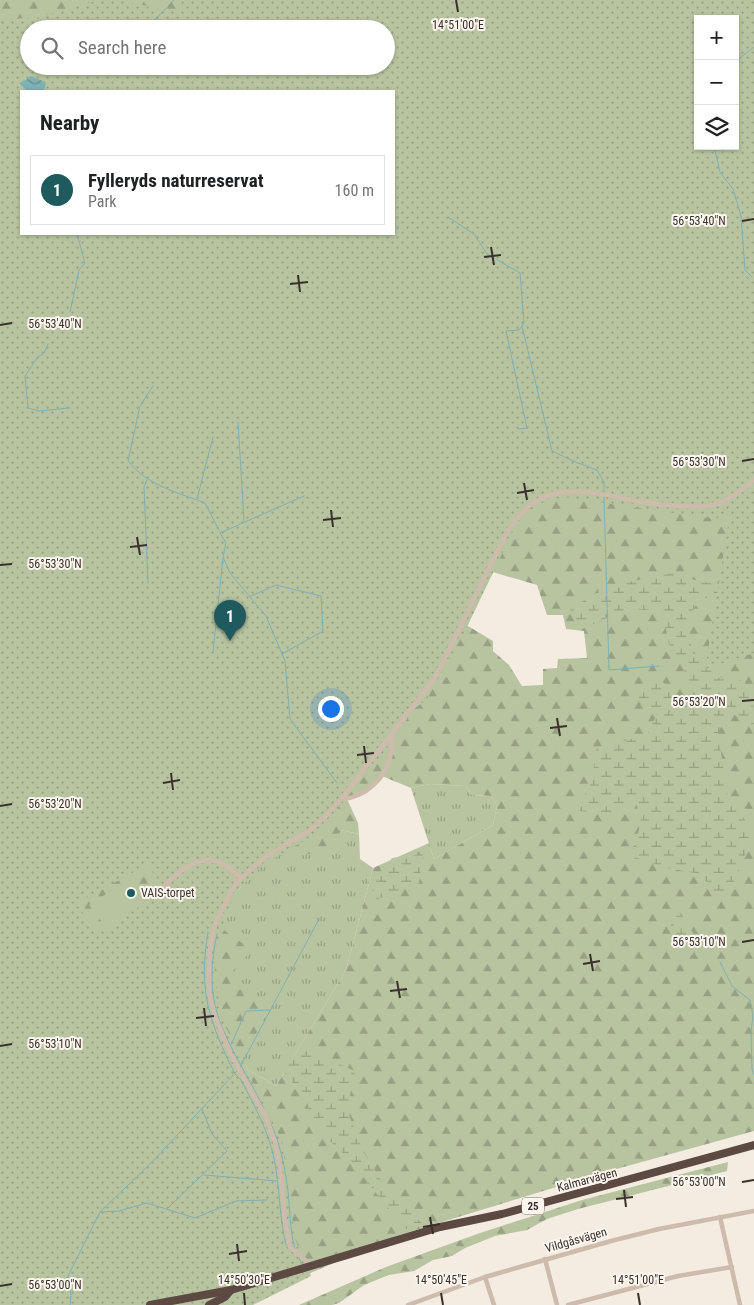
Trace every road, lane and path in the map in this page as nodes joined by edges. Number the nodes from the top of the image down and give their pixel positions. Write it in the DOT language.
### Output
graph roads {
  1 [pos="754,480"];
  2 [pos="392,732"];
  3 [pos="341,799"];
  4 [pos="241,878"];
  5 [pos="155,894"];
  6 [pos="754,1145"];
  7 [pos="754,1211"];
  8 [pos="720,1217"];
  9 [pos="545,1260"];
  10 [pos="311,1265"];
  11 [pos="732,1267"];
  12 [pos="485,1277"];
  13 [pos="232,1290"];
  14 [pos="150,1305"];
  15 [pos="209,1305"];
  16 [pos="408,1305"];
  17 [pos="494,1305"];
  18 [pos="557,1305"];
  19 [pos="568,1305"];
  20 [pos="740,1305"];
  1 -- 2 [label="street"];
  2 -- 3 [label="street"];
  2 -- 3 [label="street"];
  3 -- 4 [label="street"];
  4 -- 5 [label="street"];
  4 -- 10 [label="street"];
  6 -- 10 [label="highway, Kalmarvägen / 25"];
  7 -- 8 [label="street, Vildgåsvägen"];
  8 -- 9 [label="street, Vildgåsvägen"];
  8 -- 11 [label="street"];
  9 -- 12 [label="street, Vildgåsvägen"];
  9 -- 18 [label="street"];
  10 -- 13 [label="highway, Kalmarvägen"];
  11 -- 19 [label="street"];
  11 -- 20 [label="street"];
  12 -- 16 [label="street, Vildgåsvägen"];
  12 -- 17 [label="street"];
  13 -- 14 [label="highway"];
  13 -- 15 [label="highway"];
}
